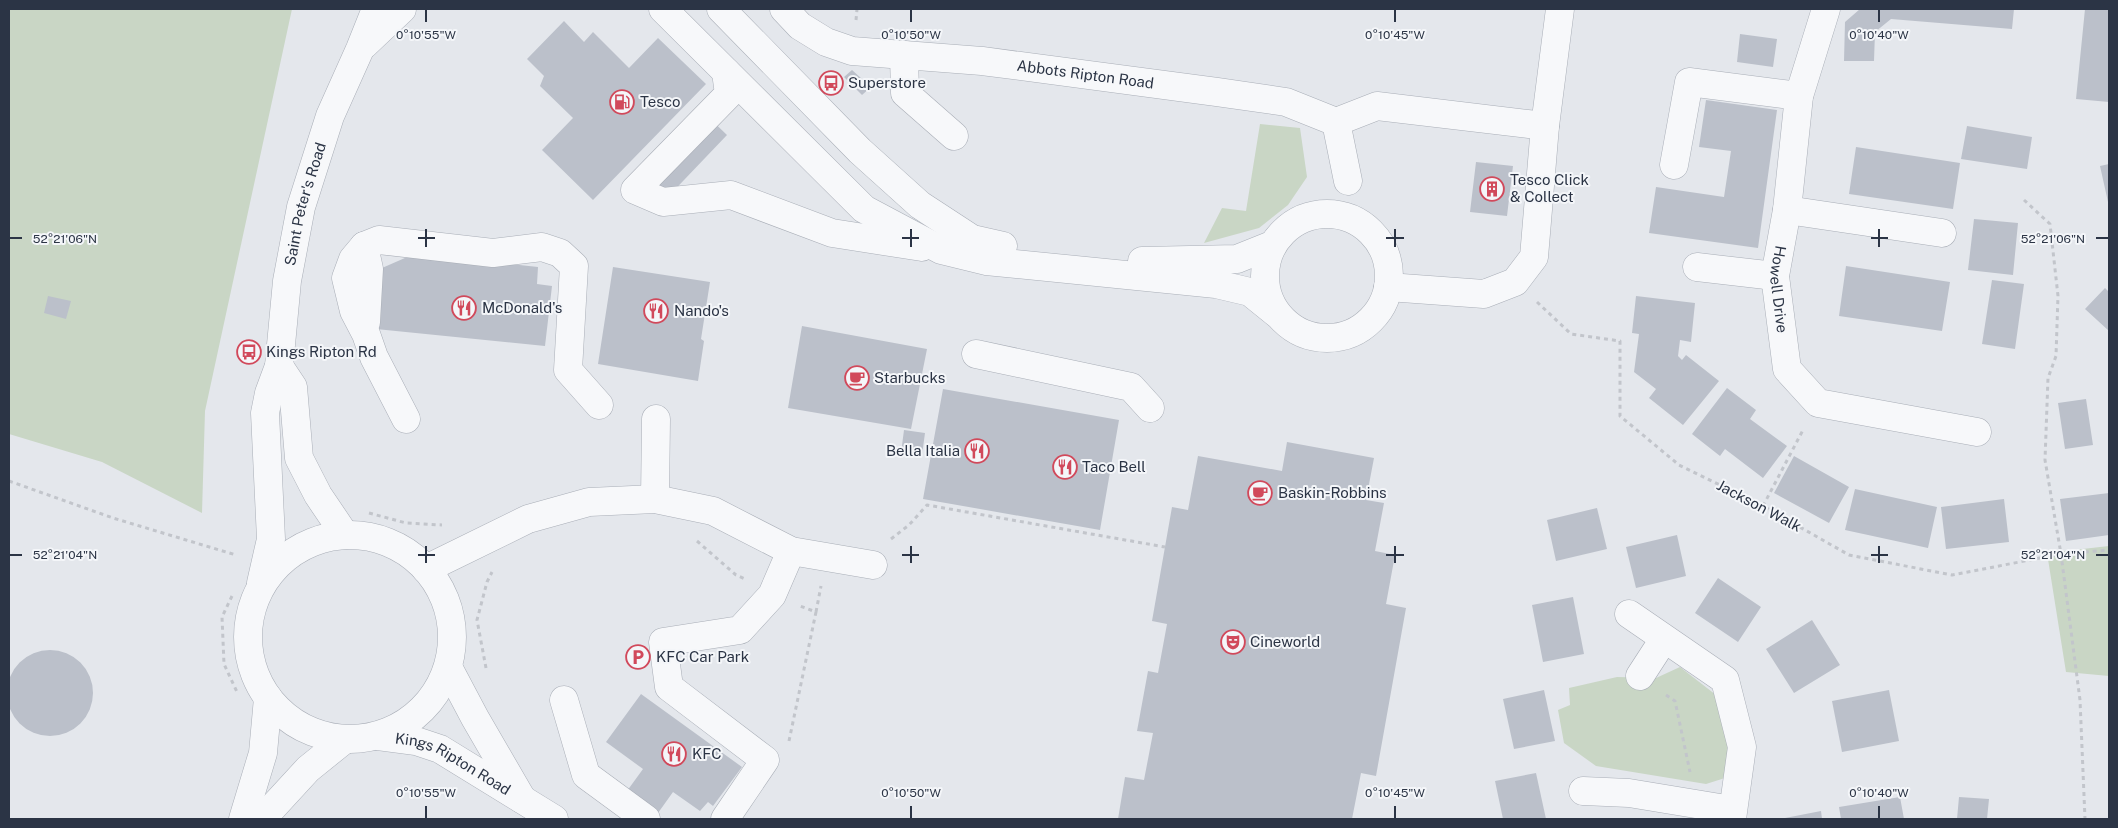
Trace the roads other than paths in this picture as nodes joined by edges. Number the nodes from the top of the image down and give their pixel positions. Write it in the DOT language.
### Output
graph roads {
  1 [pos="376,9"];
  2 [pos="402,9"];
  3 [pos="663,9"];
  4 [pos="721,9"];
  5 [pos="1560,9"];
  6 [pos="1826,9"];
  7 [pos="796,14"];
  8 [pos="360,49"];
  9 [pos="904,55"];
  10 [pos="726,72"];
  11 [pos="1799,96"];
  12 [pos="1336,122"];
  13 [pos="1546,126"];
  14 [pos="954,136"];
  15 [pos="1674,165"];
  16 [pos="1348,180"];
  17 [pos="1787,210"];
  18 [pos="1942,233"];
  19 [pos="1272,245"];
  20 [pos="940,250"];
  21 [pos="1697,267"];
  22 [pos="1775,276"];
  23 [pos="1388,287"];
  24 [pos="1276,313"];
  25 [pos="976,354"];
  26 [pos="279,366"];
  27 [pos="599,405"];
  28 [pos="1150,408"];
  29 [pos="406,418"];
  30 [pos="656,419"];
  31 [pos="1977,432"];
  32 [pos="655,499"];
  33 [pos="345,535"];
  34 [pos="791,551"];
  35 [pos="872,565"];
  36 [pos="426,569"];
  37 [pos="247,589"];
  38 [pos="1629,614"];
  39 [pos="1664,639"];
  40 [pos="448,667"];
  41 [pos="1640,676"];
  42 [pos="268,698"];
  43 [pos="564,700"];
  44 [pos="378,736"];
  45 [pos="344,740"];
  46 [pos="1583,791"];
  47 [pos="524,802"];
  48 [pos="1732,815"];
  49 [pos="243,819"];
  50 [pos="262,819"];
  51 [pos="554,819"];
  52 [pos="646,819"];
  53 [pos="725,819"];
  1 -- 8 [label="street, Saint Peter's Road"];
  2 -- 8 [label="street, Saint Peter's Road"];
  3 -- 10 [label="street"];
  4 -- 19 [label="street"];
  5 -- 13 [label="street"];
  6 -- 11 [label="street, Howell Drive"];
  7 -- 9 [label="street, Abbots Ripton Road"];
  8 -- 26 [label="street, Saint Peter's Road"];
  9 -- 12 [label="street, Abbots Ripton Road"];
  9 -- 14 [label="street"];
  10 -- 20 [label="street"];
  10 -- 20 [label="street"];
  11 -- 15 [label="street"];
  11 -- 17 [label="street, Howell Drive"];
  12 -- 13 [label="street"];
  12 -- 16 [label="street"];
  13 -- 23 [label="street"];
  17 -- 18 [label="street"];
  17 -- 22 [label="street, Howell Drive"];
  19 -- 23 [label="street"];
  19 -- 24 [label="street"];
  20 -- 24 [label="street"];
  21 -- 22 [label="street"];
  22 -- 31 [label="street, Howell Drive"];
  23 -- 24 [label="street"];
  25 -- 28 [label="street"];
  26 -- 33 [label="street"];
  26 -- 37 [label="street, Saint Peter's Road"];
  27 -- 29 [label="street"];
  30 -- 32 [label="street"];
  32 -- 34 [label="street"];
  32 -- 36 [label="street"];
  33 -- 36 [label="street"];
  33 -- 37 [label="street"];
  34 -- 35 [label="street"];
  34 -- 53 [label="street"];
  36 -- 40 [label="street"];
  37 -- 42 [label="street, Saint Peter's Road"];
  38 -- 39 [label="street"];
  39 -- 41 [label="street"];
  39 -- 48 [label="street"];
  40 -- 44 [label="street"];
  40 -- 47 [label="street, Kings Ripton Road"];
  42 -- 45 [label="street, Saint Peter's Road"];
  42 -- 49 [label="street"];
  43 -- 52 [label="street"];
  44 -- 45 [label="street"];
  44 -- 47 [label="street, Kings Ripton Road"];
  45 -- 50 [label="street"];
  46 -- 48 [label="street"];
  47 -- 51 [label="street, Kings Ripton Road"];
}
